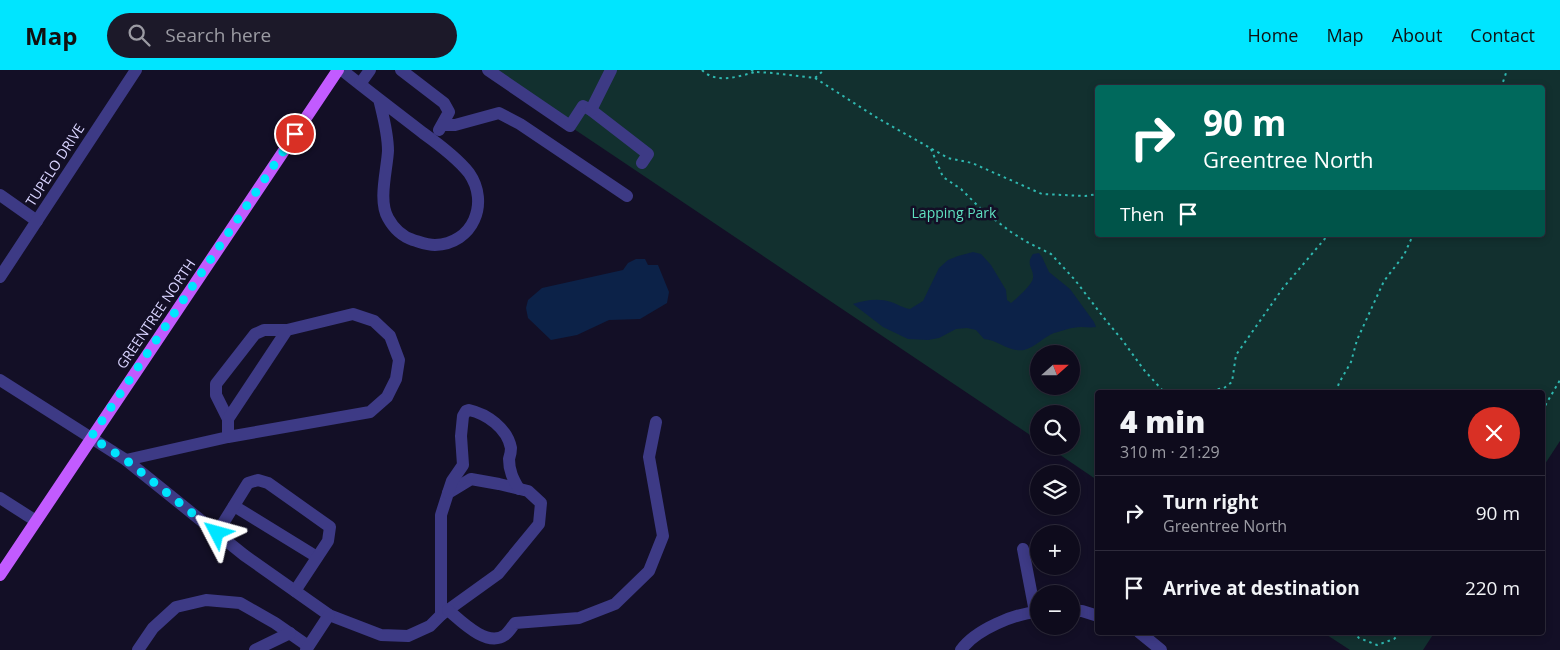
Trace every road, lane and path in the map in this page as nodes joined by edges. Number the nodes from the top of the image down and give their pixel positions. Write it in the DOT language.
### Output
graph roads {
  1 [pos="136,70"];
  2 [pos="340,70"];
  3 [pos="370,70"];
  4 [pos="401,70"];
  5 [pos="488,70"];
  6 [pos="611,70"];
  7 [pos="702,70"];
  8 [pos="752,70"];
  9 [pos="824,70"];
  10 [pos="1507,70"];
  11 [pos="754,72"];
  12 [pos="814,78"];
  13 [pos="360,84"];
  14 [pos="1502,85"];
  15 [pos="379,98"];
  16 [pos="591,110"];
  17 [pos="442,125"];
  18 [pos="432,139"];
  19 [pos="931,149"];
  20 [pos="642,163"];
  21 [pos="1095,194"];
  22 [pos="0,195"];
  23 [pos="627,196"];
  24 [pos="37,221"];
  25 [pos="1326,237"];
  26 [pos="1412,237"];
  27 [pos="0,277"];
  28 [pos="287,330"];
  29 [pos="0,380"];
  30 [pos="1560,380"];
  31 [pos="1162,390"];
  32 [pos="1214,390"];
  33 [pos="1336,390"];
  34 [pos="1545,406"];
  35 [pos="228,419"];
  36 [pos="656,422"];
  37 [pos="91,437"];
  38 [pos="228,437"];
  39 [pos="126,460"];
  40 [pos="519,489"];
  41 [pos="448,493"];
  42 [pos="1,500"];
  43 [pos="234,506"];
  44 [pos="36,521"];
  45 [pos="217,533"];
  46 [pos="1023,549"];
  47 [pos="317,558"];
  48 [pos="0,575"];
  49 [pos="1031,585"];
  50 [pos="295,591"];
  51 [pos="1080,611"];
  52 [pos="444,613"];
  53 [pos="1030,614"];
  54 [pos="329,615"];
  55 [pos="1095,615"];
  56 [pos="290,633"];
  57 [pos="1142,635"];
  58 [pos="1356,635"];
  59 [pos="1399,635"];
  60 [pos="307,648"];
  61 [pos="138,650"];
  62 [pos="255,650"];
  63 [pos="961,650"];
  64 [pos="1161,650"];
  1 -- 24 [label="street, TUPELO DRIVE"];
  2 -- 13 [label="street"];
  2 -- 37 [label="main road, GREENTREE NORTH"];
  3 -- 13 [label="street"];
  4 -- 17 [label="street"];
  5 -- 16 [label="street"];
  6 -- 16 [label="street"];
  7 -- 11 [label="path"];
  8 -- 11 [label="path"];
  9 -- 12 [label="path"];
  10 -- 14 [label="path"];
  11 -- 12 [label="path"];
  12 -- 19 [label="path"];
  13 -- 15 [label="street"];
  15 -- 18 [label="street"];
  15 -- 18 [label="street"];
  16 -- 20 [label="street"];
  17 -- 18 [label="street"];
  17 -- 23 [label="street"];
  19 -- 21 [label="path"];
  19 -- 31 [label="path"];
  22 -- 24 [label="street"];
  24 -- 27 [label="street, TUPELO DRIVE"];
  25 -- 32 [label="path"];
  26 -- 33 [label="path"];
  28 -- 35 [label="street"];
  28 -- 35 [label="street"];
  28 -- 38 [label="street"];
  29 -- 37 [label="street"];
  30 -- 34 [label="path"];
  35 -- 38 [label="street"];
  36 -- 52 [label="street"];
  37 -- 39 [label="street"];
  37 -- 44 [label="main road, GREENTREE NORTH"];
  38 -- 39 [label="street"];
  39 -- 45 [label="street"];
  40 -- 41 [label="street"];
  40 -- 41 [label="street"];
  40 -- 52 [label="street"];
  41 -- 52 [label="street"];
  42 -- 44 [label="street"];
  43 -- 45 [label="street"];
  43 -- 47 [label="street"];
  43 -- 47 [label="street"];
  44 -- 48 [label="main road, GREENTREE NORTH"];
  45 -- 50 [label="street"];
  46 -- 49 [label="street"];
  47 -- 50 [label="street"];
  50 -- 54 [label="street"];
  51 -- 55 [label="street"];
  52 -- 54 [label="street"];
  53 -- 63 [label="street"];
  54 -- 60 [label="street"];
  56 -- 60 [label="street"];
  56 -- 61 [label="street"];
  56 -- 62 [label="street"];
  57 -- 64 [label="street"];
  58 -- 59 [label="path"];
}
